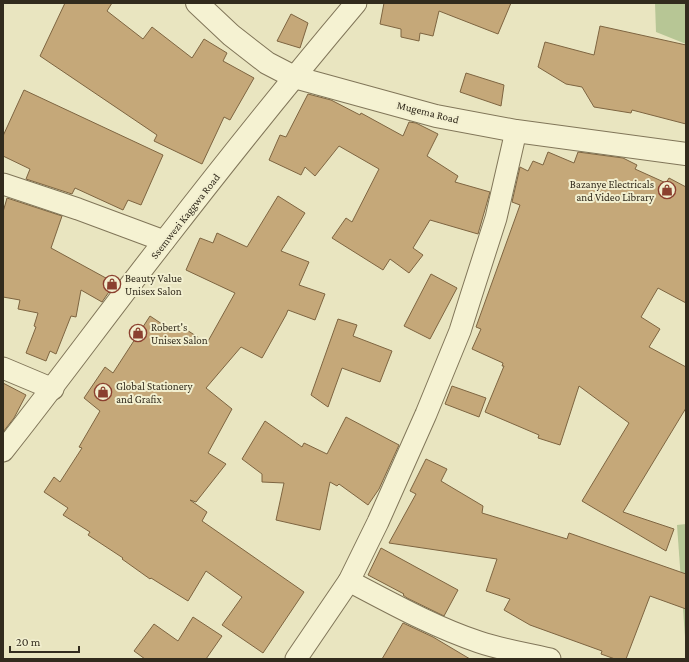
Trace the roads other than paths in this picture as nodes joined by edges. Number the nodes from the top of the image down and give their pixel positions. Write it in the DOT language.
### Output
graph roads {
  1 [pos="198,3"];
  2 [pos="356,3"];
  3 [pos="294,77"];
  4 [pos="516,131"];
  5 [pos="686,154"];
  6 [pos="3,184"];
  7 [pos="164,241"];
  8 [pos="3,368"];
  9 [pos="52,389"];
  10 [pos="3,451"];
  11 [pos="349,581"];
  12 [pos="296,659"];
  13 [pos="550,659"];
  1 -- 3 [label="street, Mugema Road"];
  2 -- 3 [label="street, Ssemwezi Kaggwa Road"];
  3 -- 4 [label="street, Mugema Road"];
  3 -- 7 [label="street, Ssemwezi Kaggwa Road"];
  4 -- 5 [label="street, Mugema Road"];
  4 -- 11 [label="street"];
  6 -- 7 [label="street"];
  7 -- 9 [label="street, Ssemwezi Kaggwa Road"];
  8 -- 9 [label="street"];
  9 -- 10 [label="street, Ssemwezi Kaggwa Road"];
  11 -- 12 [label="street"];
  11 -- 13 [label="street"];
}
